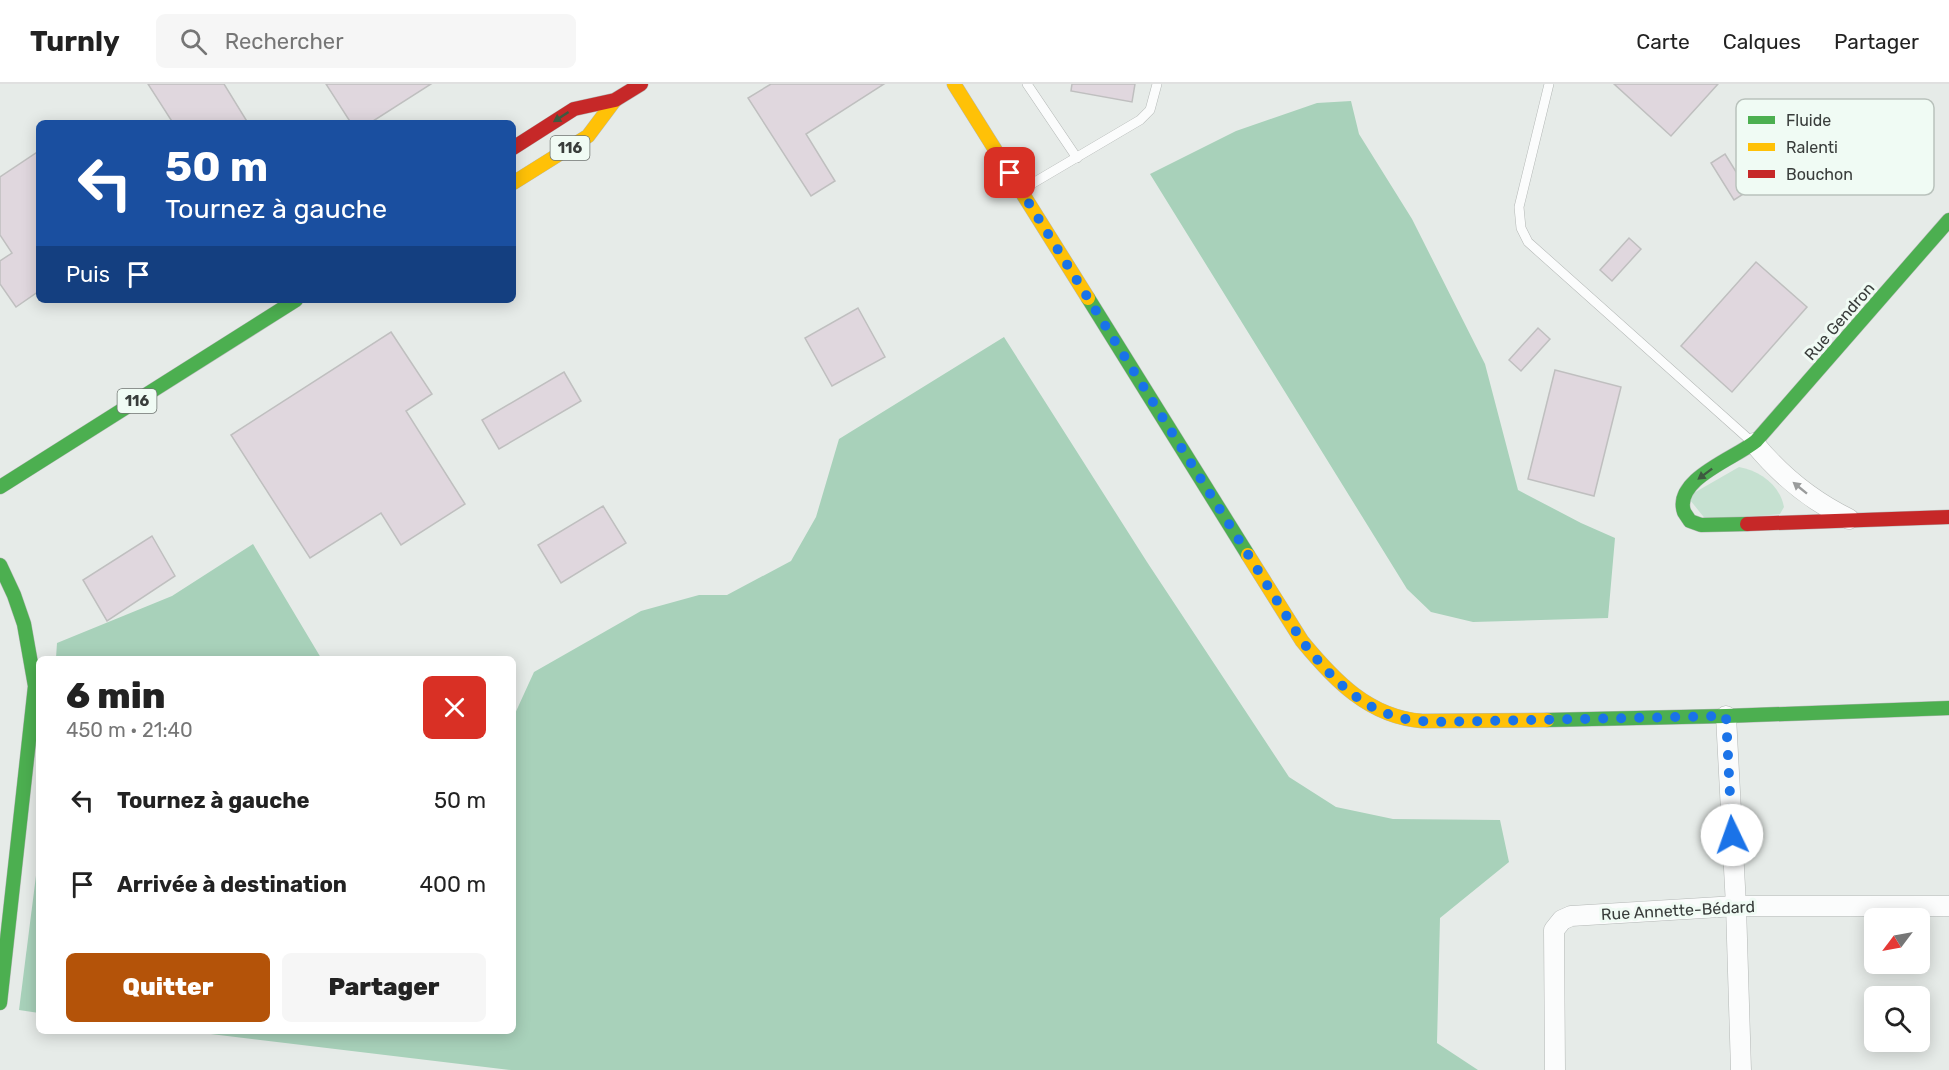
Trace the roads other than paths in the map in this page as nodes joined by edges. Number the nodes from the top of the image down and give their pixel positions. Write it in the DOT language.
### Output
graph roads {
  1 [pos="641,84"];
  2 [pos="954,84"];
  3 [pos="1027,84"];
  4 [pos="1157,84"];
  5 [pos="1549,84"];
  6 [pos="615,100"];
  7 [pos="516,146"];
  8 [pos="1077,158"];
  9 [pos="516,181"];
  10 [pos="1021,190"];
  11 [pos="1949,220"];
  12 [pos="292,303"];
  13 [pos="296,303"];
  14 [pos="274,315"];
  15 [pos="1754,443"];
  16 [pos="0,487"];
  17 [pos="1949,517"];
  18 [pos="1849,519"];
  19 [pos="0,564"];
  20 [pos="1949,708"];
  21 [pos="1726,716"];
  22 [pos="1736,906"];
  23 [pos="1949,906"];
  24 [pos="6,911"];
  25 [pos="0,1003"];
  26 [pos="1555,1070"];
  27 [pos="1741,1070"];
  1 -- 6 [label="street, 116"];
  2 -- 10 [label="street"];
  3 -- 8 [label="lane"];
  4 -- 8 [label="lane"];
  5 -- 15 [label="lane"];
  6 -- 7 [label="street, 116, one-way"];
  6 -- 9 [label="street, 116"];
  8 -- 10 [label="lane"];
  10 -- 21 [label="street"];
  11 -- 15 [label="street, Rue Gendron"];
  12 -- 14 [label="street, 116"];
  13 -- 14 [label="street, 116"];
  14 -- 16 [label="street, 116"];
  18 -- 15 [label="street, one-way"];
  15 -- 18 [label="street, Rue Gendron, one-way"];
  17 -- 18 [label="street, Rue Gendron"];
  19 -- 24 [label="street"];
  20 -- 21 [label="street"];
  21 -- 22 [label="street"];
  22 -- 23 [label="street, Rue Annette-Bédard"];
  22 -- 26 [label="street, Rue Annette-Bédard"];
  22 -- 27 [label="street"];
  24 -- 25 [label="street"];
}
